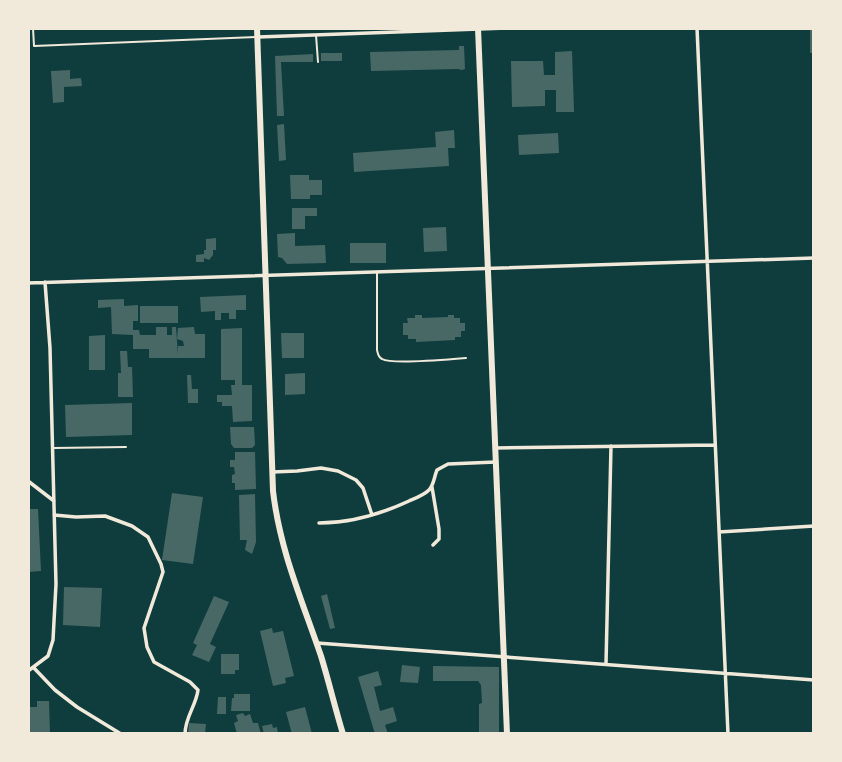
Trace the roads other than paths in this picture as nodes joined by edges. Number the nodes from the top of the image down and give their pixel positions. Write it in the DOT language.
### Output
graph roads {
  1 [pos="33,28"];
  2 [pos="257,28"];
  3 [pos="507,28"];
  4 [pos="698,28"];
  5 [pos="478,29"];
  6 [pos="316,35"];
  7 [pos="258,37"];
  8 [pos="318,62"];
  9 [pos="814,258"];
  10 [pos="707,262"];
  11 [pos="488,268"];
  12 [pos="377,272"];
  13 [pos="265,275"];
  14 [pos="45,282"];
  15 [pos="28,283"];
  16 [pos="466,358"];
  17 [pos="715,445"];
  18 [pos="611,446"];
  19 [pos="127,447"];
  20 [pos="495,448"];
  21 [pos="52,449"];
  22 [pos="496,462"];
  23 [pos="272,471"];
  24 [pos="28,481"];
  25 [pos="432,488"];
  26 [pos="54,501"];
  27 [pos="54,515"];
  28 [pos="372,516"];
  29 [pos="319,523"];
  30 [pos="814,526"];
  31 [pos="719,532"];
  32 [pos="433,545"];
  33 [pos="316,643"];
  34 [pos="504,657"];
  35 [pos="606,664"];
  36 [pos="33,667"];
  37 [pos="28,671"];
  38 [pos="725,673"];
  39 [pos="814,680"];
  40 [pos="121,734"];
  41 [pos="185,734"];
  42 [pos="343,734"];
  43 [pos="507,734"];
  44 [pos="727,734"];
  1 -- 7 [label="lane"];
  2 -- 7 [label="main road"];
  3 -- 5 [label="street"];
  4 -- 10 [label="street"];
  5 -- 6 [label="street"];
  5 -- 11 [label="main road"];
  6 -- 7 [label="street"];
  6 -- 8 [label="lane"];
  7 -- 13 [label="main road"];
  9 -- 10 [label="street"];
  10 -- 11 [label="street"];
  10 -- 17 [label="street"];
  11 -- 12 [label="street"];
  11 -- 20 [label="main road"];
  12 -- 13 [label="street"];
  12 -- 16 [label="lane"];
  13 -- 14 [label="street"];
  13 -- 23 [label="main road"];
  14 -- 15 [label="street"];
  14 -- 21 [label="street"];
  17 -- 18 [label="street"];
  17 -- 31 [label="street"];
  18 -- 20 [label="street"];
  18 -- 35 [label="street"];
  19 -- 21 [label="lane"];
  20 -- 22 [label="main road"];
  21 -- 26 [label="street"];
  22 -- 25 [label="street"];
  22 -- 34 [label="main road"];
  23 -- 28 [label="street"];
  23 -- 33 [label="main road"];
  24 -- 26 [label="street"];
  25 -- 28 [label="street"];
  25 -- 32 [label="street"];
  26 -- 27 [label="street"];
  27 -- 36 [label="street"];
  27 -- 41 [label="street"];
  28 -- 29 [label="street"];
  30 -- 31 [label="street"];
  31 -- 38 [label="street"];
  33 -- 34 [label="street"];
  33 -- 42 [label="main road"];
  34 -- 35 [label="street"];
  34 -- 43 [label="main road"];
  35 -- 38 [label="street"];
  36 -- 37 [label="street"];
  36 -- 40 [label="street"];
  38 -- 39 [label="street"];
  38 -- 44 [label="street"];
}
